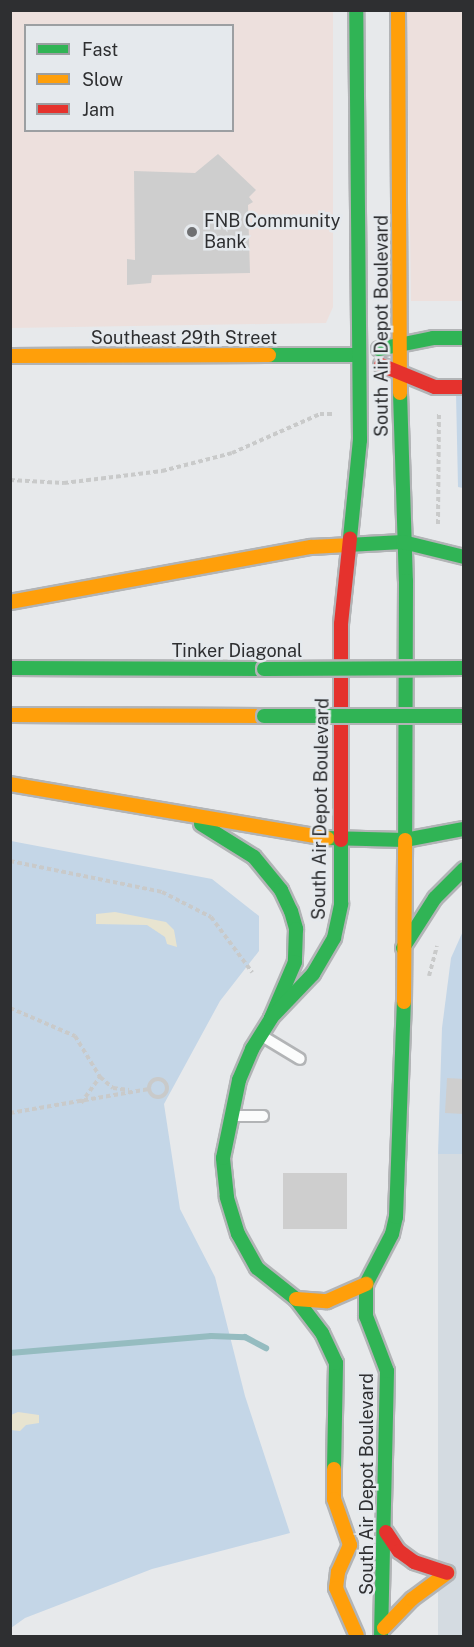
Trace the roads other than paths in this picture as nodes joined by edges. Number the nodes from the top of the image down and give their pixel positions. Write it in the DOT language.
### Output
graph roads {
  1 [pos="356,10"];
  2 [pos="398,10"];
  3 [pos="464,338"];
  4 [pos="400,343"];
  5 [pos="358,355"];
  6 [pos="10,356"];
  7 [pos="399,373"];
  8 [pos="464,387"];
  9 [pos="403,542"];
  10 [pos="349,544"];
  11 [pos="464,557"];
  12 [pos="10,603"];
  13 [pos="10,668"];
  14 [pos="464,668"];
  15 [pos="10,715"];
  16 [pos="464,716"];
  17 [pos="10,784"];
  18 [pos="186,815"];
  19 [pos="464,829"];
  20 [pos="341,840"];
  21 [pos="405,840"];
  22 [pos="464,869"];
  23 [pos="403,948"];
  24 [pos="271,1018"];
  25 [pos="261,1035"];
  26 [pos="300,1059"];
  27 [pos="229,1116"];
  28 [pos="263,1116"];
  29 [pos="366,1284"];
  30 [pos="296,1299"];
  31 [pos="386,1532"];
  32 [pos="383,1632"];
  33 [pos="357,1636"];
  1 -- 5 [label="main road, South Air Depot Boulevard"];
  2 -- 4 [label="main road, South Air Depot Boulevard"];
  3 -- 4 [label="main road, Southeast 29th Street"];
  4 -- 5 [label="main road, Southeast 29th Street"];
  4 -- 7 [label="main road, South Air Depot Boulevard"];
  5 -- 6 [label="main road, Southeast 29th Street"];
  5 -- 7 [label="main road, Southeast 29th Street"];
  5 -- 10 [label="main road, South Air Depot Boulevard"];
  7 -- 8 [label="main road, Southeast 29th Street"];
  7 -- 9 [label="main road, South Air Depot Boulevard"];
  9 -- 10 [label="main road"];
  9 -- 11 [label="main road"];
  9 -- 21 [label="main road, South Air Depot Boulevard"];
  10 -- 12 [label="main road"];
  10 -- 20 [label="main road, South Air Depot Boulevard"];
  13 -- 14 [label="main road, Tinker Diagonal, bridge"];
  15 -- 16 [label="main road, bridge"];
  17 -- 18 [label="main road"];
  18 -- 20 [label="main road"];
  18 -- 24 [label="main road"];
  19 -- 21 [label="main road"];
  20 -- 21 [label="main road"];
  20 -- 24 [label="main road, South Air Depot Boulevard"];
  21 -- 23 [label="main road, South Air Depot Boulevard"];
  22 -- 23 [label="main road"];
  23 -- 29 [label="main road, South Air Depot Boulevard"];
  24 -- 25 [label="main road, South Air Depot Boulevard"];
  25 -- 26 [label="lane"];
  25 -- 27 [label="main road, South Air Depot Boulevard"];
  27 -- 28 [label="lane"];
  27 -- 30 [label="main road, South Air Depot Boulevard"];
  29 -- 30 [label="main road"];
  29 -- 31 [label="main road, South Air Depot Boulevard"];
  30 -- 33 [label="main road, South Air Depot Boulevard"];
  31 -- 32 [label="main road, South Air Depot Boulevard"];
  31 -- 32 [label="main road"];
}
